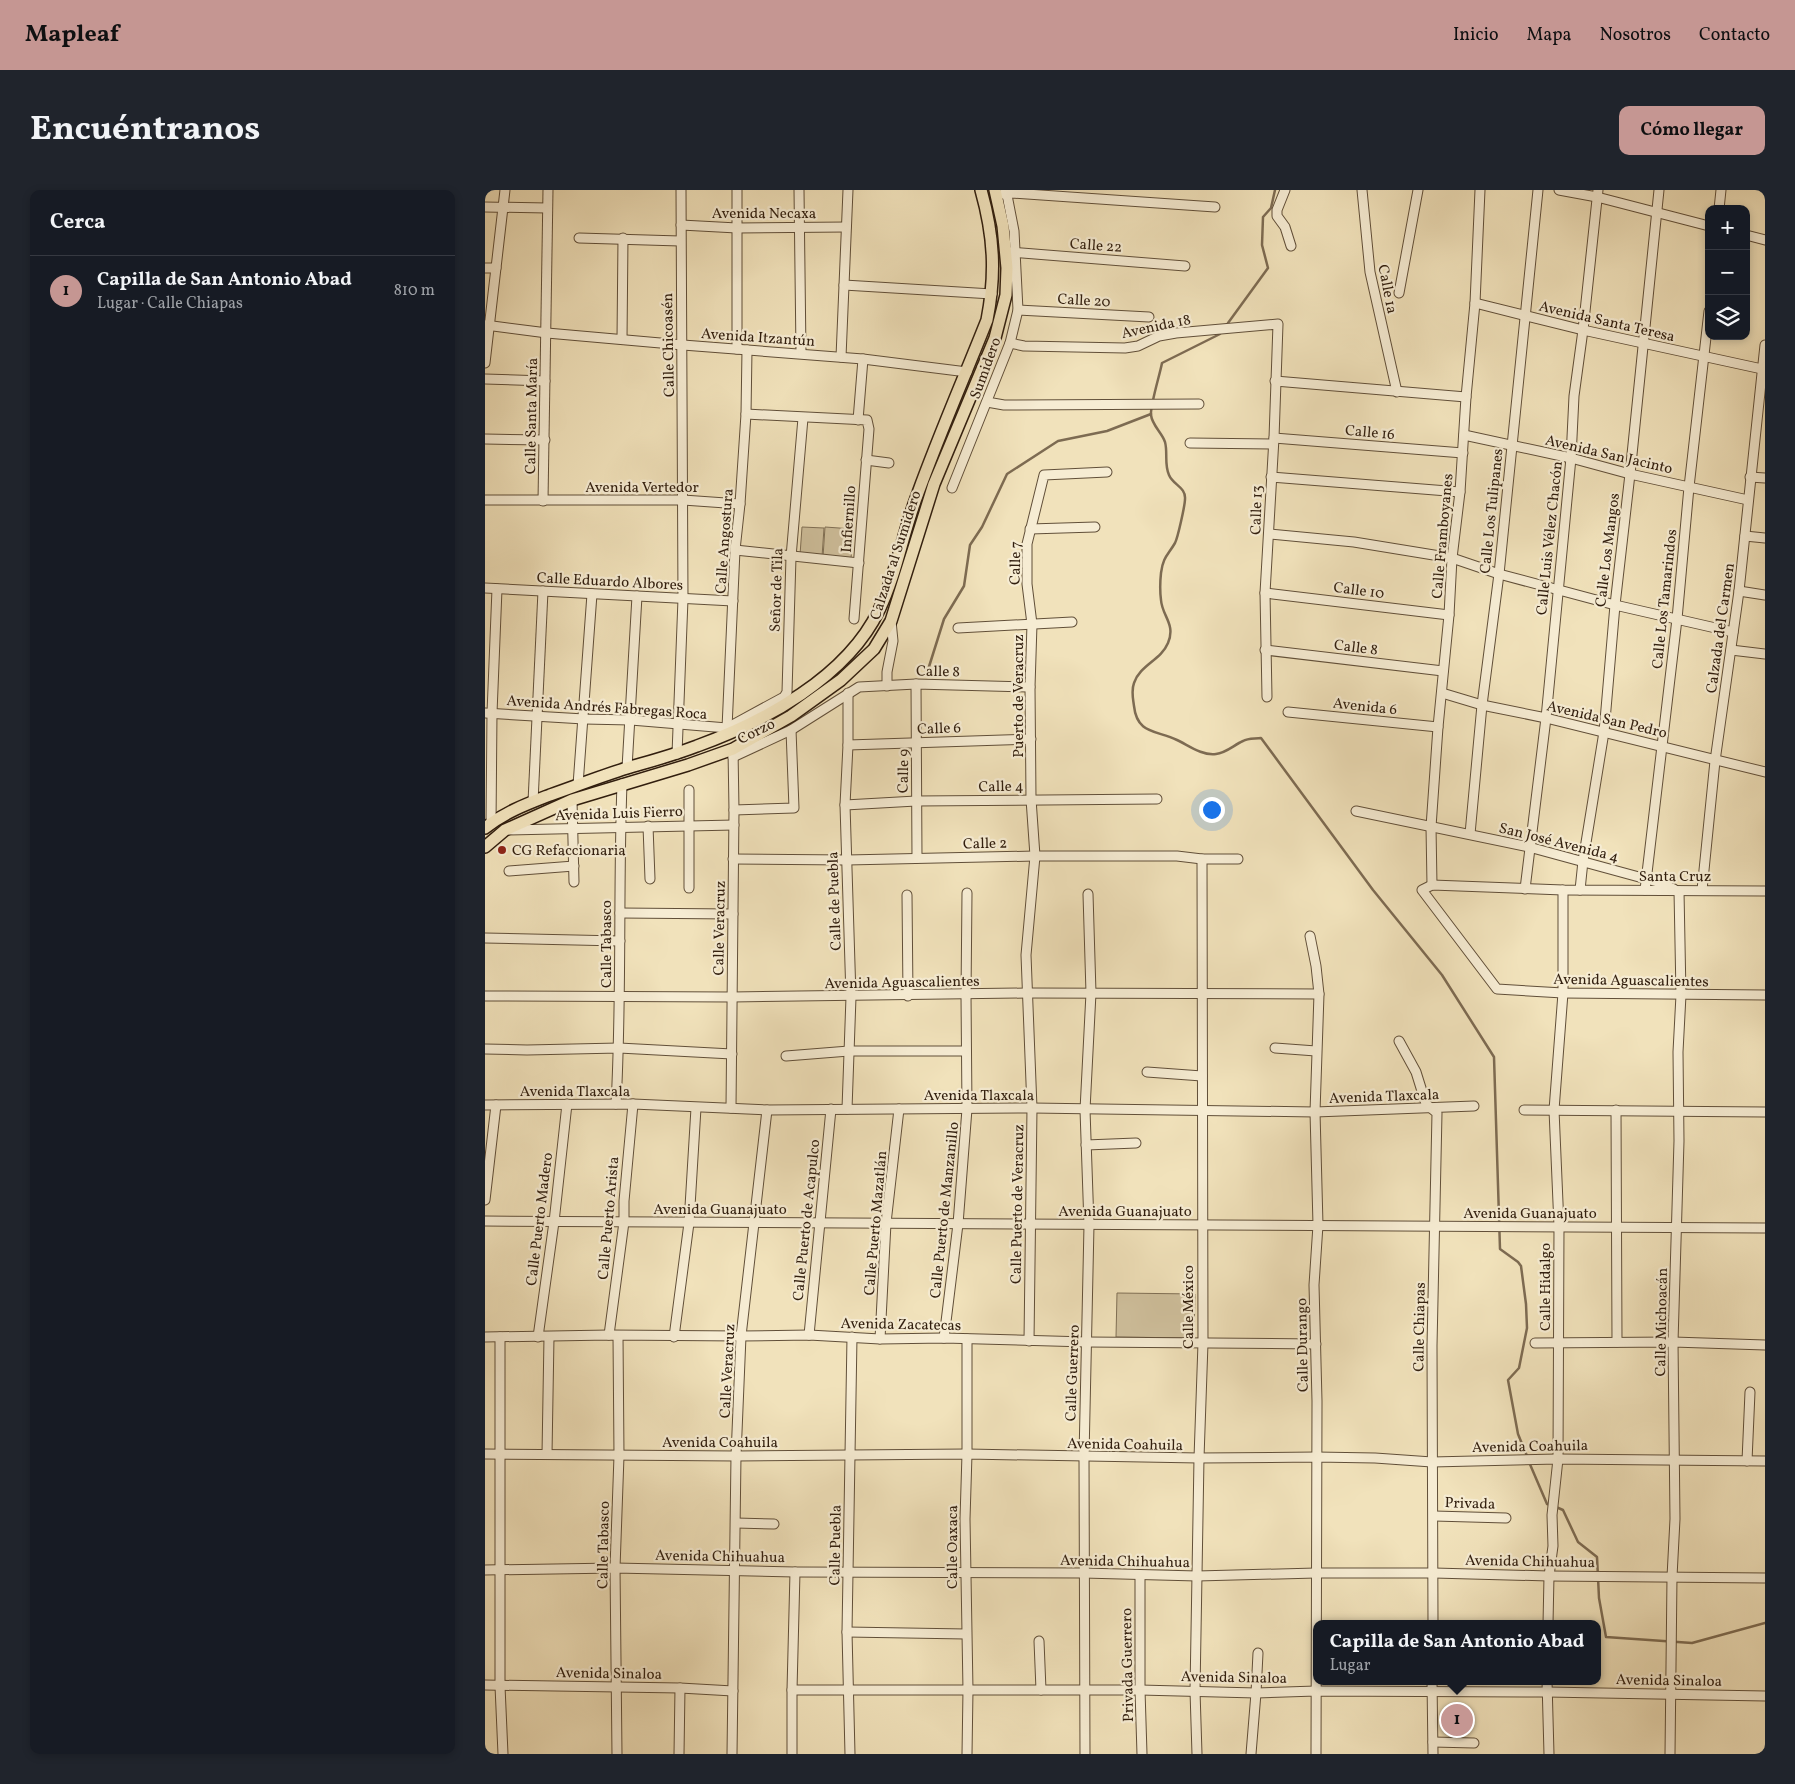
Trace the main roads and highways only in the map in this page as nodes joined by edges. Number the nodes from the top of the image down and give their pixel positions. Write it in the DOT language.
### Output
graph roads {
  1 [pos="981,190"];
  2 [pos="1001,192"];
  3 [pos="488,826"];
  4 [pos="485,847"];
  1 -- 3 [label="main road, Calzada al Sumidero"];
  2 -- 4 [label="main road, Calzada al Sumidero"];
}
